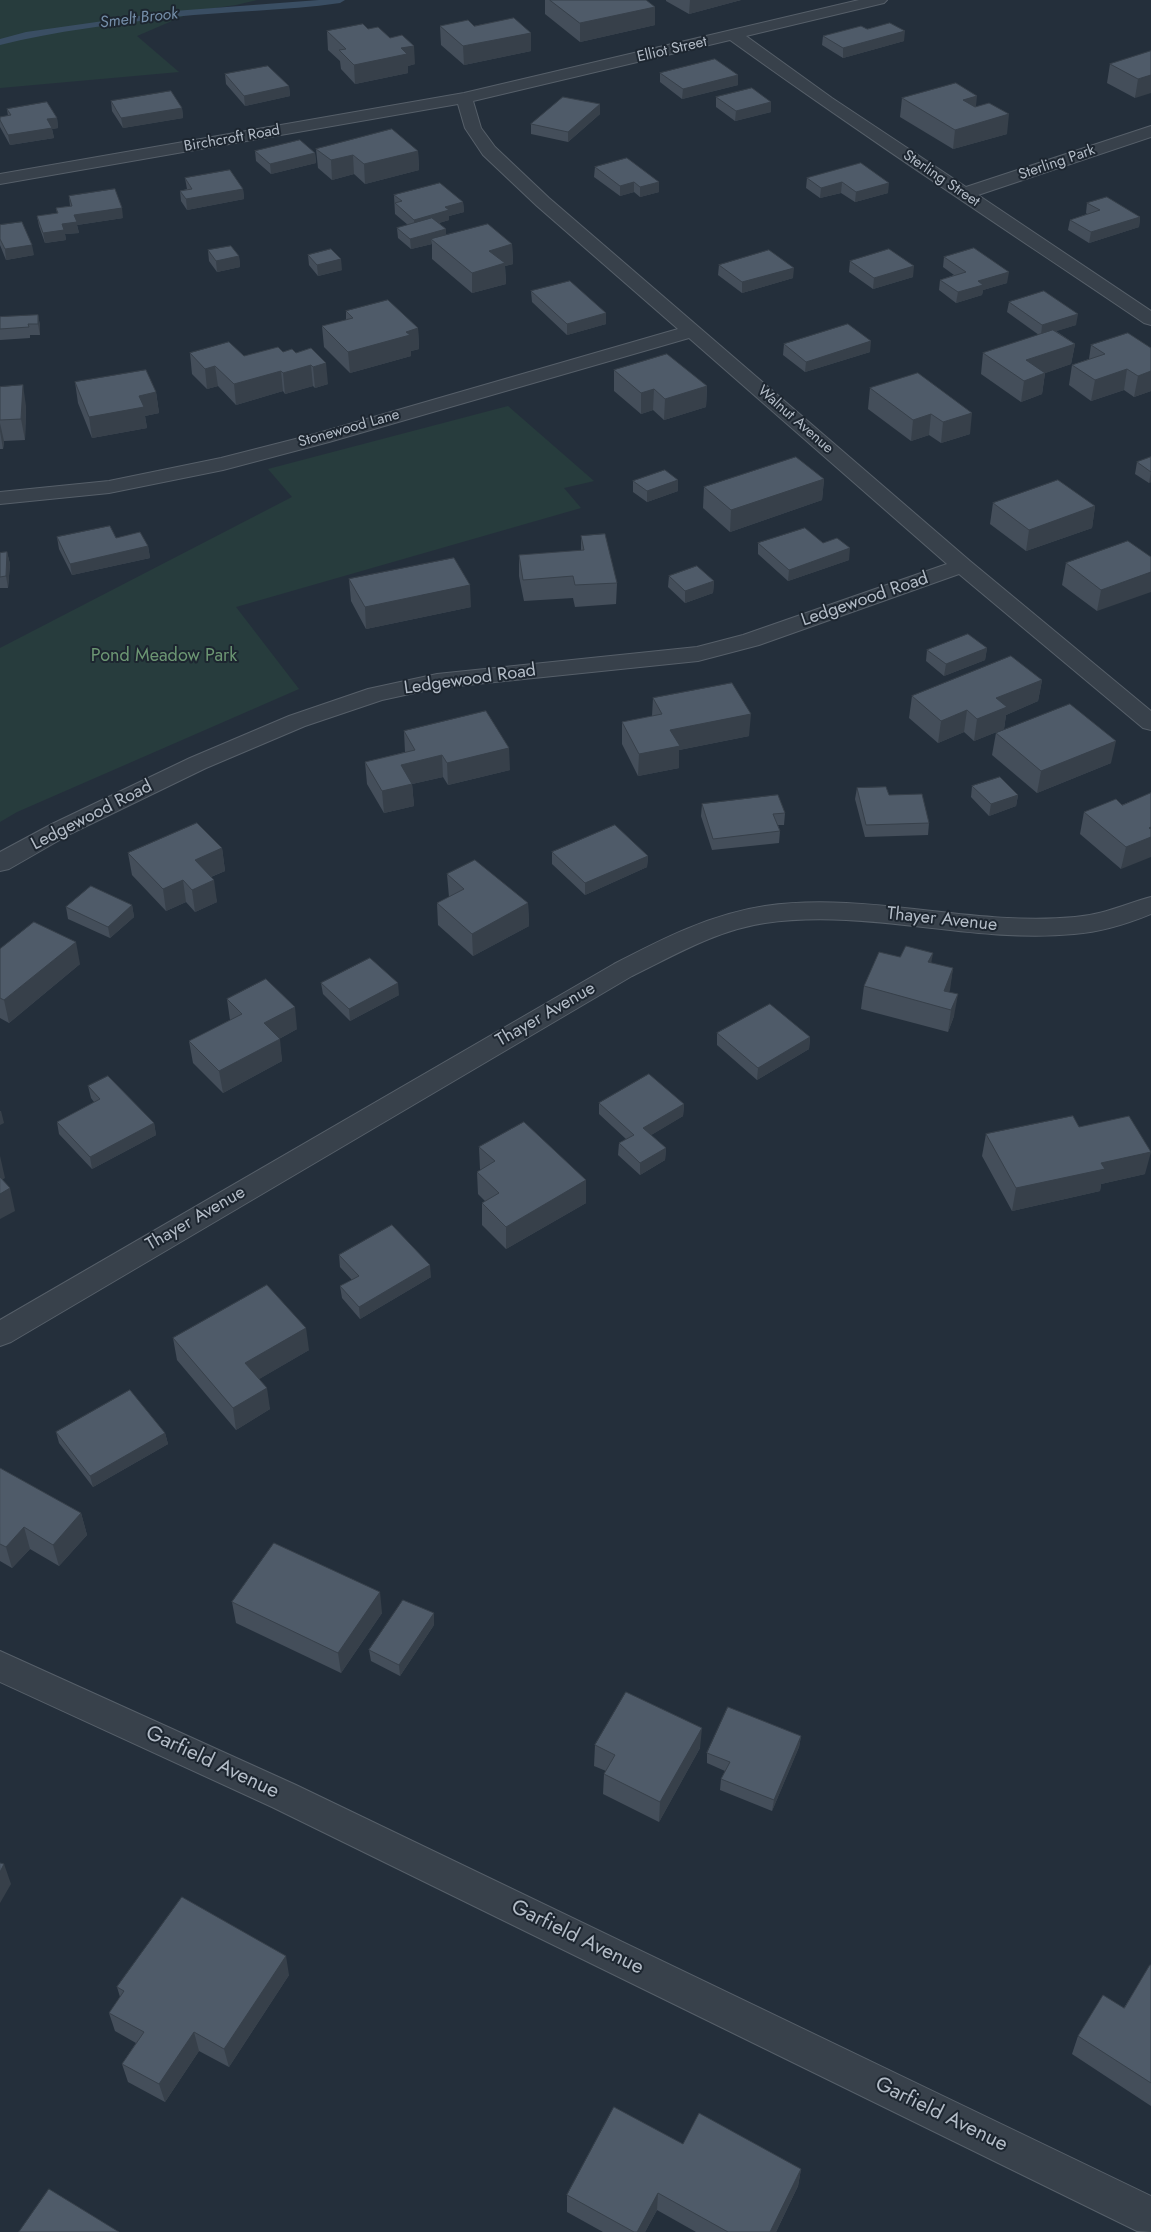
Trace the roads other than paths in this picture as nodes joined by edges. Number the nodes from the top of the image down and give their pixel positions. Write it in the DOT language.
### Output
graph roads {
  1 [pos="879,0"];
  2 [pos="734,35"];
  3 [pos="464,98"];
  4 [pos="1151,131"];
  5 [pos="0,179"];
  6 [pos="963,194"];
  7 [pos="1151,319"];
  8 [pos="692,331"];
  9 [pos="0,498"];
  10 [pos="962,566"];
  11 [pos="1151,722"];
  12 [pos="0,863"];
  13 [pos="1151,905"];
  14 [pos="0,1334"];
  15 [pos="0,1666"];
  16 [pos="1151,2217"];
  1 -- 2 [label="street, Elliot Street"];
  2 -- 3 [label="street, Elliot Street"];
  2 -- 6 [label="street, Sterling Street"];
  3 -- 5 [label="street, Birchcroft Road"];
  3 -- 8 [label="street, Walnut Avenue"];
  4 -- 6 [label="street, Sterling Park"];
  6 -- 7 [label="street, Sterling Street"];
  8 -- 9 [label="street, Stonewood Lane"];
  8 -- 10 [label="street, Walnut Avenue"];
  10 -- 11 [label="street, Walnut Avenue"];
  10 -- 12 [label="street, Ledgewood Road"];
  13 -- 14 [label="street, Thayer Avenue"];
  15 -- 16 [label="street, Garfield Avenue"];
}
